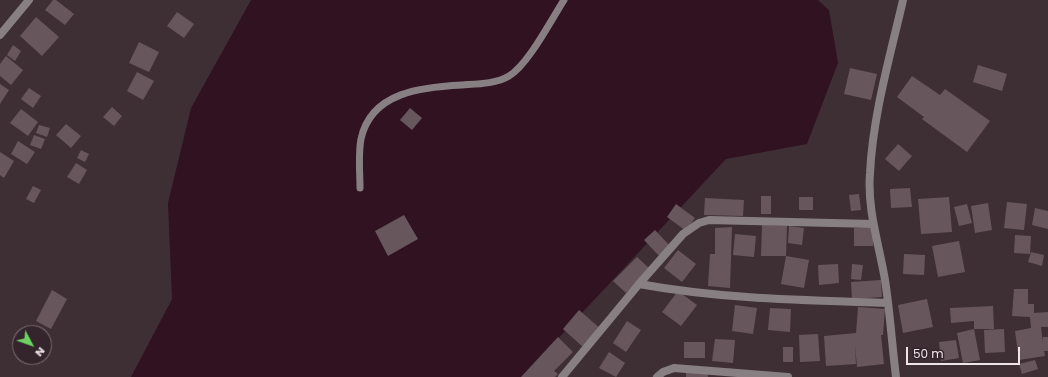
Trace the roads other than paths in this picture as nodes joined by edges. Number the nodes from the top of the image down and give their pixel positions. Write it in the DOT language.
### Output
graph roads {
  1 [pos="29,0"];
  2 [pos="564,0"];
  3 [pos="903,0"];
  4 [pos="0,35"];
  5 [pos="360,188"];
  6 [pos="873,224"];
  7 [pos="639,284"];
  8 [pos="887,303"];
  9 [pos="562,377"];
  10 [pos="657,377"];
  11 [pos="788,377"];
  12 [pos="896,377"];
  1 -- 4 [label="street"];
  2 -- 5 [label="lane"];
  3 -- 6 [label="street"];
  6 -- 7 [label="street"];
  6 -- 8 [label="street"];
  7 -- 8 [label="street"];
  7 -- 9 [label="street"];
  8 -- 12 [label="street"];
  10 -- 11 [label="street"];
}
